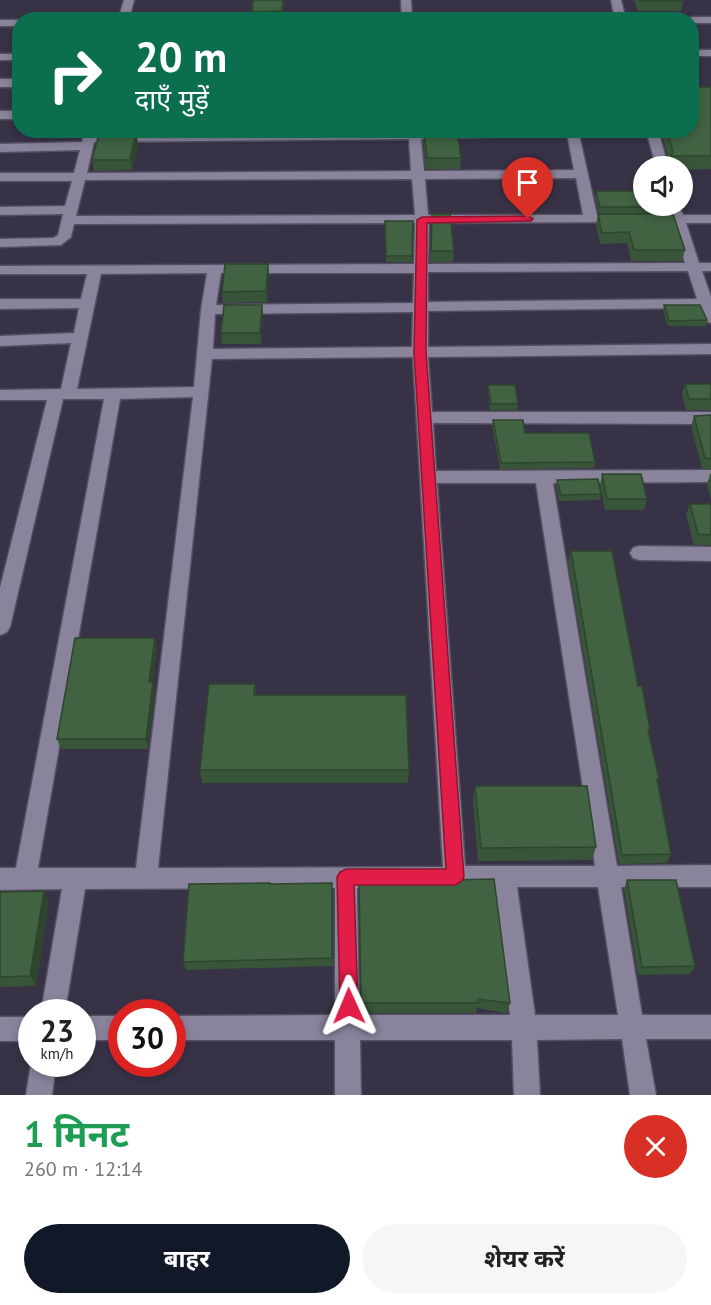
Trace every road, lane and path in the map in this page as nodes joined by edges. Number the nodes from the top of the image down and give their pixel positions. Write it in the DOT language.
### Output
graph roads {
  1 [pos="89,138"];
  2 [pos="414,138"];
  3 [pos="573,138"];
  4 [pos="654,138"];
  5 [pos="0,147"];
  6 [pos="659,156"];
  7 [pos="581,174"];
  8 [pos="418,175"];
  9 [pos="0,177"];
  10 [pos="78,177"];
  11 [pos="0,211"];
  12 [pos="69,215"];
  13 [pos="633,216"];
  14 [pos="676,216"];
  15 [pos="693,216"];
  16 [pos="591,219"];
  17 [pos="711,219"];
  18 [pos="422,220"];
  19 [pos="0,243"];
  20 [pos="711,267"];
  21 [pos="215,268"];
  22 [pos="423,268"];
  23 [pos="694,268"];
  24 [pos="94,269"];
  25 [pos="0,270"];
  26 [pos="87,303"];
  27 [pos="0,304"];
  28 [pos="422,308"];
  29 [pos="208,310"];
  30 [pos="708,310"];
  31 [pos="80,338"];
  32 [pos="0,340"];
  33 [pos="711,349"];
  34 [pos="420,352"];
  35 [pos="204,354"];
  36 [pos="202,392"];
  37 [pos="62,394"];
  38 [pos="112,394"];
  39 [pos="0,395"];
  40 [pos="424,417"];
  41 [pos="711,418"];
  42 [pos="543,476"];
  43 [pos="711,476"];
  44 [pos="430,477"];
  45 [pos="639,553"];
  46 [pos="711,554"];
  47 [pos="0,627"];
  48 [pos="504,876"];
  49 [pos="608,876"];
  50 [pos="711,876"];
  51 [pos="346,877"];
  52 [pos="455,877"];
  53 [pos="0,879"];
  54 [pos="25,879"];
  55 [pos="75,879"];
  56 [pos="147,879"];
  57 [pos="55,999"];
  58 [pos="634,1027"];
  59 [pos="711,1027"];
  60 [pos="186,1028"];
  61 [pos="349,1028"];
  62 [pos="524,1028"];
  63 [pos="0,1029"];
  64 [pos="18,1029"];
  65 [pos="42,1077"];
  66 [pos="39,1095"];
  67 [pos="348,1095"];
  68 [pos="526,1095"];
  69 [pos="643,1095"];
  1 -- 5 [label="street"];
  1 -- 10 [label="street"];
  2 -- 8 [label="street"];
  3 -- 7 [label="street"];
  4 -- 6 [label="street"];
  7 -- 8 [label="street"];
  7 -- 16 [label="street"];
  8 -- 10 [label="street"];
  8 -- 18 [label="street"];
  9 -- 10 [label="street"];
  10 -- 12 [label="street"];
  11 -- 12 [label="street"];
  12 -- 18 [label="street"];
  12 -- 19 [label="street"];
  13 -- 16 [label="street"];
  14 -- 23 [label="street"];
  15 -- 17 [label="street"];
  16 -- 18 [label="street"];
  18 -- 22 [label="street"];
  20 -- 23 [label="street"];
  21 -- 22 [label="street"];
  21 -- 24 [label="street"];
  21 -- 29 [label="street"];
  22 -- 23 [label="street"];
  22 -- 28 [label="street"];
  23 -- 30 [label="street"];
  24 -- 25 [label="street"];
  24 -- 26 [label="street"];
  26 -- 27 [label="street"];
  26 -- 31 [label="street"];
  28 -- 29 [label="street"];
  28 -- 30 [label="street"];
  28 -- 34 [label="street"];
  29 -- 35 [label="street"];
  31 -- 32 [label="street"];
  31 -- 37 [label="street"];
  33 -- 34 [label="street"];
  34 -- 35 [label="street"];
  34 -- 40 [label="street"];
  35 -- 36 [label="street"];
  36 -- 38 [label="street"];
  36 -- 56 [label="street"];
  37 -- 38 [label="street"];
  37 -- 39 [label="street"];
  37 -- 47 [label="street"];
  38 -- 54 [label="street"];
  40 -- 41 [label="street"];
  40 -- 44 [label="street"];
  42 -- 43 [label="street"];
  42 -- 44 [label="street"];
  42 -- 49 [label="street"];
  44 -- 52 [label="street"];
  45 -- 46 [label="street"];
  48 -- 49 [label="street"];
  48 -- 52 [label="street"];
  48 -- 62 [label="street"];
  49 -- 50 [label="street"];
  49 -- 58 [label="street"];
  51 -- 52 [label="street"];
  51 -- 56 [label="street"];
  51 -- 61 [label="street"];
  53 -- 54 [label="street"];
  54 -- 55 [label="street"];
  55 -- 56 [label="street"];
  55 -- 57 [label="street"];
  58 -- 59 [label="street"];
  58 -- 62 [label="street"];
  58 -- 69 [label="street"];
  60 -- 61 [label="street"];
  61 -- 62 [label="street"];
  61 -- 67 [label="street"];
  62 -- 68 [label="street"];
  63 -- 64 [label="street"];
  65 -- 66 [label="street"];
}
